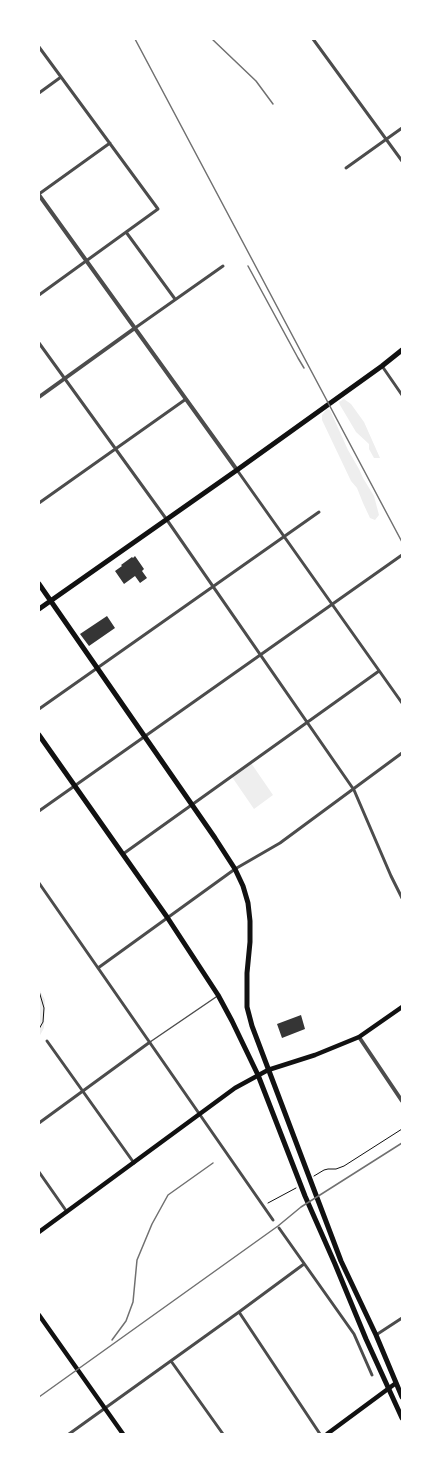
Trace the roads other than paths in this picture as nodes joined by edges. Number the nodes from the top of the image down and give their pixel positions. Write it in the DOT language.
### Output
graph roads {
  1 [pos="313,39"];
  2 [pos="39,47"];
  3 [pos="61,77"];
  4 [pos="39,93"];
  5 [pos="402,128"];
  6 [pos="386,139"];
  7 [pos="110,143"];
  8 [pos="402,161"];
  9 [pos="346,168"];
  10 [pos="39,194"];
  11 [pos="126,232"];
  12 [pos="87,261"];
  13 [pos="223,266"];
  14 [pos="39,295"];
  15 [pos="175,300"];
  16 [pos="135,328"];
  17 [pos="39,343"];
  18 [pos="402,350"];
  19 [pos="382,366"];
  20 [pos="65,379"];
  21 [pos="402,395"];
  22 [pos="39,397"];
  23 [pos="186,399"];
  24 [pos="115,449"];
  25 [pos="237,470"];
  26 [pos="39,503"];
  27 [pos="319,512"];
  28 [pos="167,520"];
  29 [pos="284,536"];
  30 [pos="402,555"];
  31 [pos="39,584"];
  32 [pos="214,586"];
  33 [pos="51,601"];
  34 [pos="332,604"];
  35 [pos="39,609"];
  36 [pos="261,656"];
  37 [pos="97,668"];
  38 [pos="379,671"];
  39 [pos="402,703"];
  40 [pos="39,710"];
  41 [pos="308,722"];
  42 [pos="39,735"];
  43 [pos="144,736"];
  44 [pos="402,753"];
  45 [pos="75,785"];
  46 [pos="354,790"];
  47 [pos="192,806"];
  48 [pos="39,811"];
  49 [pos="123,854"];
  50 [pos="235,869"];
  51 [pos="39,883"];
  52 [pos="402,898"];
  53 [pos="167,917"];
  54 [pos="98,968"];
  55 [pos="218,996"];
  56 [pos="402,1007"];
  57 [pos="359,1038"];
  58 [pos="47,1041"];
  59 [pos="150,1042"];
  60 [pos="268,1070"];
  61 [pos="258,1075"];
  62 [pos="83,1091"];
  63 [pos="402,1101"];
  64 [pos="200,1114"];
  65 [pos="39,1123"];
  66 [pos="134,1163"];
  67 [pos="39,1172"];
  68 [pos="67,1212"];
  69 [pos="273,1220"];
  70 [pos="279,1228"];
  71 [pos="39,1232"];
  72 [pos="304,1264"];
  73 [pos="240,1312"];
  74 [pos="39,1315"];
  75 [pos="402,1318"];
  76 [pos="376,1335"];
  77 [pos="172,1361"];
  78 [pos="372,1375"];
  79 [pos="396,1383"];
  80 [pos="388,1389"];
  81 [pos="402,1397"];
  82 [pos="105,1408"];
  83 [pos="402,1418"];
  84 [pos="69,1434"];
  85 [pos="123,1434"];
  86 [pos="223,1434"];
  87 [pos="320,1434"];
  88 [pos="327,1434"];
  1 -- 6 [label="street"];
  2 -- 3 [label="street"];
  3 -- 4 [label="street"];
  3 -- 7 [label="street"];
  5 -- 6 [label="street"];
  6 -- 8 [label="street"];
  6 -- 9 [label="street"];
  7 -- 10 [label="street"];
  7 -- 11 [label="street"];
  10 -- 12 [label="street"];
  11 -- 12 [label="street"];
  11 -- 15 [label="street"];
  12 -- 14 [label="street"];
  12 -- 16 [label="street"];
  13 -- 15 [label="street"];
  15 -- 16 [label="street"];
  16 -- 20 [label="street"];
  16 -- 23 [label="street"];
  17 -- 20 [label="street"];
  18 -- 19 [label="main road"];
  19 -- 21 [label="street"];
  19 -- 25 [label="main road"];
  20 -- 22 [label="street"];
  20 -- 24 [label="street"];
  23 -- 24 [label="street"];
  23 -- 25 [label="street"];
  24 -- 26 [label="street"];
  24 -- 28 [label="street"];
  25 -- 28 [label="main road"];
  25 -- 29 [label="street"];
  27 -- 29 [label="street"];
  28 -- 32 [label="street"];
  28 -- 33 [label="main road"];
  29 -- 32 [label="street"];
  29 -- 34 [label="street"];
  30 -- 34 [label="street"];
  31 -- 33 [label="main road"];
  32 -- 36 [label="street"];
  32 -- 37 [label="street"];
  33 -- 35 [label="main road"];
  33 -- 37 [label="main road"];
  34 -- 36 [label="street"];
  34 -- 38 [label="street"];
  36 -- 41 [label="street"];
  36 -- 43 [label="street"];
  37 -- 40 [label="street"];
  37 -- 43 [label="main road"];
  38 -- 39 [label="street"];
  38 -- 41 [label="street"];
  41 -- 46 [label="street"];
  41 -- 47 [label="street"];
  42 -- 45 [label="main road"];
  43 -- 45 [label="street"];
  43 -- 47 [label="main road"];
  44 -- 46 [label="street"];
  45 -- 48 [label="street"];
  45 -- 49 [label="main road"];
  46 -- 50 [label="street"];
  46 -- 52 [label="street"];
  47 -- 49 [label="street"];
  47 -- 50 [label="main road"];
  49 -- 53 [label="main road"];
  50 -- 53 [label="street"];
  50 -- 60 [label="main road"];
  51 -- 54 [label="street"];
  53 -- 54 [label="street"];
  53 -- 55 [label="main road"];
  54 -- 59 [label="street"];
  55 -- 59 [label="lane"];
  55 -- 61 [label="main road"];
  56 -- 57 [label="main road"];
  57 -- 60 [label="main road"];
  57 -- 63 [label="street"];
  58 -- 62 [label="street"];
  59 -- 62 [label="street"];
  59 -- 64 [label="street"];
  60 -- 61 [label="main road"];
  60 -- 76 [label="main road"];
  61 -- 64 [label="main road"];
  61 -- 80 [label="main road"];
  62 -- 65 [label="street"];
  62 -- 66 [label="street"];
  64 -- 66 [label="main road"];
  64 -- 69 [label="street"];
  66 -- 68 [label="main road"];
  67 -- 68 [label="street"];
  68 -- 71 [label="main road"];
  70 -- 72 [label="street"];
  72 -- 73 [label="street"];
  72 -- 78 [label="street"];
  73 -- 77 [label="street"];
  73 -- 87 [label="street"];
  74 -- 82 [label="main road"];
  75 -- 76 [label="street"];
  76 -- 79 [label="main road"];
  77 -- 82 [label="street"];
  77 -- 86 [label="street"];
  79 -- 80 [label="main road"];
  79 -- 81 [label="main road"];
  80 -- 83 [label="main road"];
  80 -- 88 [label="main road"];
  82 -- 84 [label="street"];
  82 -- 85 [label="main road"];
}
